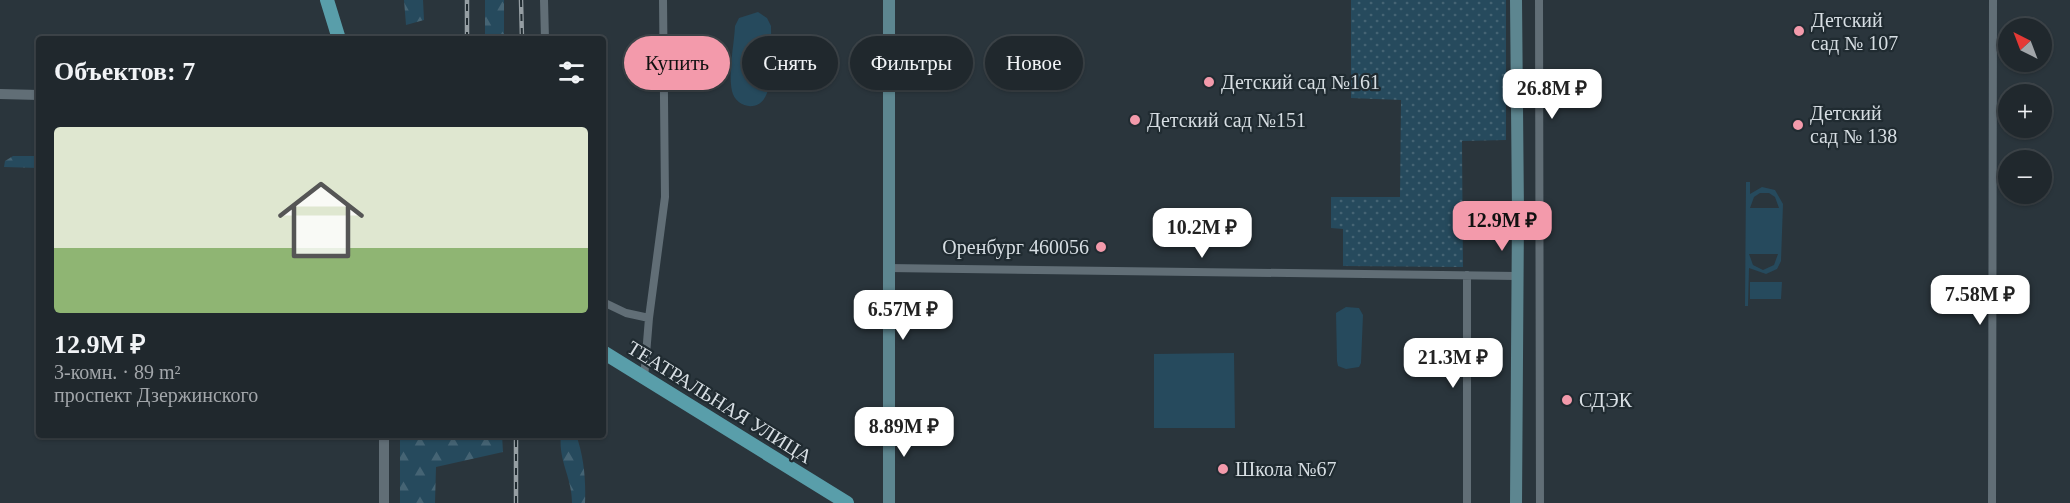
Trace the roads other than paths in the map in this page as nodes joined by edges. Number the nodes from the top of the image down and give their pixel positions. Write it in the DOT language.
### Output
graph roads {
  1 [pos="327,0"];
  2 [pos="544,0"];
  3 [pos="663,0"];
  4 [pos="889,0"];
  5 [pos="1516,0"];
  6 [pos="1539,0"];
  7 [pos="1993,0"];
  8 [pos="338,36"];
  9 [pos="545,36"];
  10 [pos="0,94"];
  11 [pos="36,95"];
  12 [pos="888,268"];
  13 [pos="1467,275"];
  14 [pos="1517,276"];
  15 [pos="606,304"];
  16 [pos="649,318"];
  17 [pos="606,354"];
  18 [pos="644,379"];
  19 [pos="384,438"];
  20 [pos="384,503"];
  21 [pos="847,503"];
  22 [pos="889,503"];
  23 [pos="1467,503"];
  24 [pos="1516,503"];
  25 [pos="1540,503"];
  26 [pos="1992,503"];
  1 -- 8 [label="main road"];
  2 -- 9 [label="street"];
  3 -- 16 [label="street"];
  4 -- 12 [label="main road"];
  5 -- 14 [label="main road"];
  6 -- 25 [label="street"];
  7 -- 26 [label="street"];
  10 -- 11 [label="street"];
  12 -- 13 [label="street"];
  12 -- 22 [label="main road"];
  13 -- 14 [label="street"];
  13 -- 23 [label="street"];
  14 -- 24 [label="main road"];
  15 -- 16 [label="street"];
  16 -- 18 [label="street"];
  17 -- 18 [label="main road, ТЕАТРАЛЬНАЯ УЛИЦА"];
  18 -- 21 [label="main road, ТЕАТРАЛЬНАЯ УЛИЦА"];
  19 -- 20 [label="street"];
}
